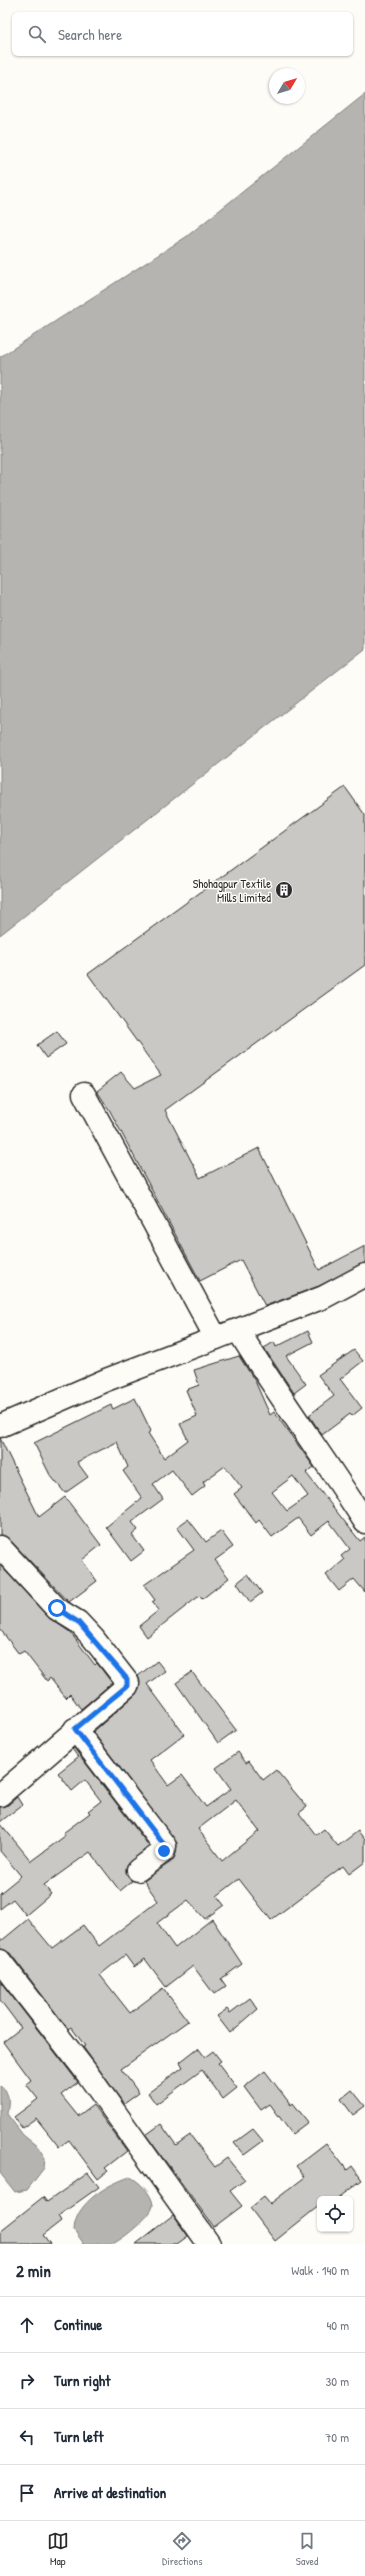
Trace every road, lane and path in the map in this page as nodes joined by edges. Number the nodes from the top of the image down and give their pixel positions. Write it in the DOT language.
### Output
graph roads {
  1 [pos="84,1094"];
  2 [pos="365,1275"];
  3 [pos="238,1330"];
  4 [pos="216,1338"];
  5 [pos="0,1426"];
  6 [pos="365,1522"];
  7 [pos="0,1548"];
  8 [pos="75,1729"];
  9 [pos="0,1795"];
  10 [pos="138,1870"];
  11 [pos="0,1961"];
  12 [pos="209,2244"];
  1 -- 4 [label="street"];
  2 -- 3 [label="street"];
  3 -- 4 [label="street"];
  3 -- 6 [label="street"];
  4 -- 5 [label="street"];
  7 -- 8 [label="street"];
  8 -- 9 [label="street"];
  8 -- 10 [label="street"];
  11 -- 12 [label="street"];
}
